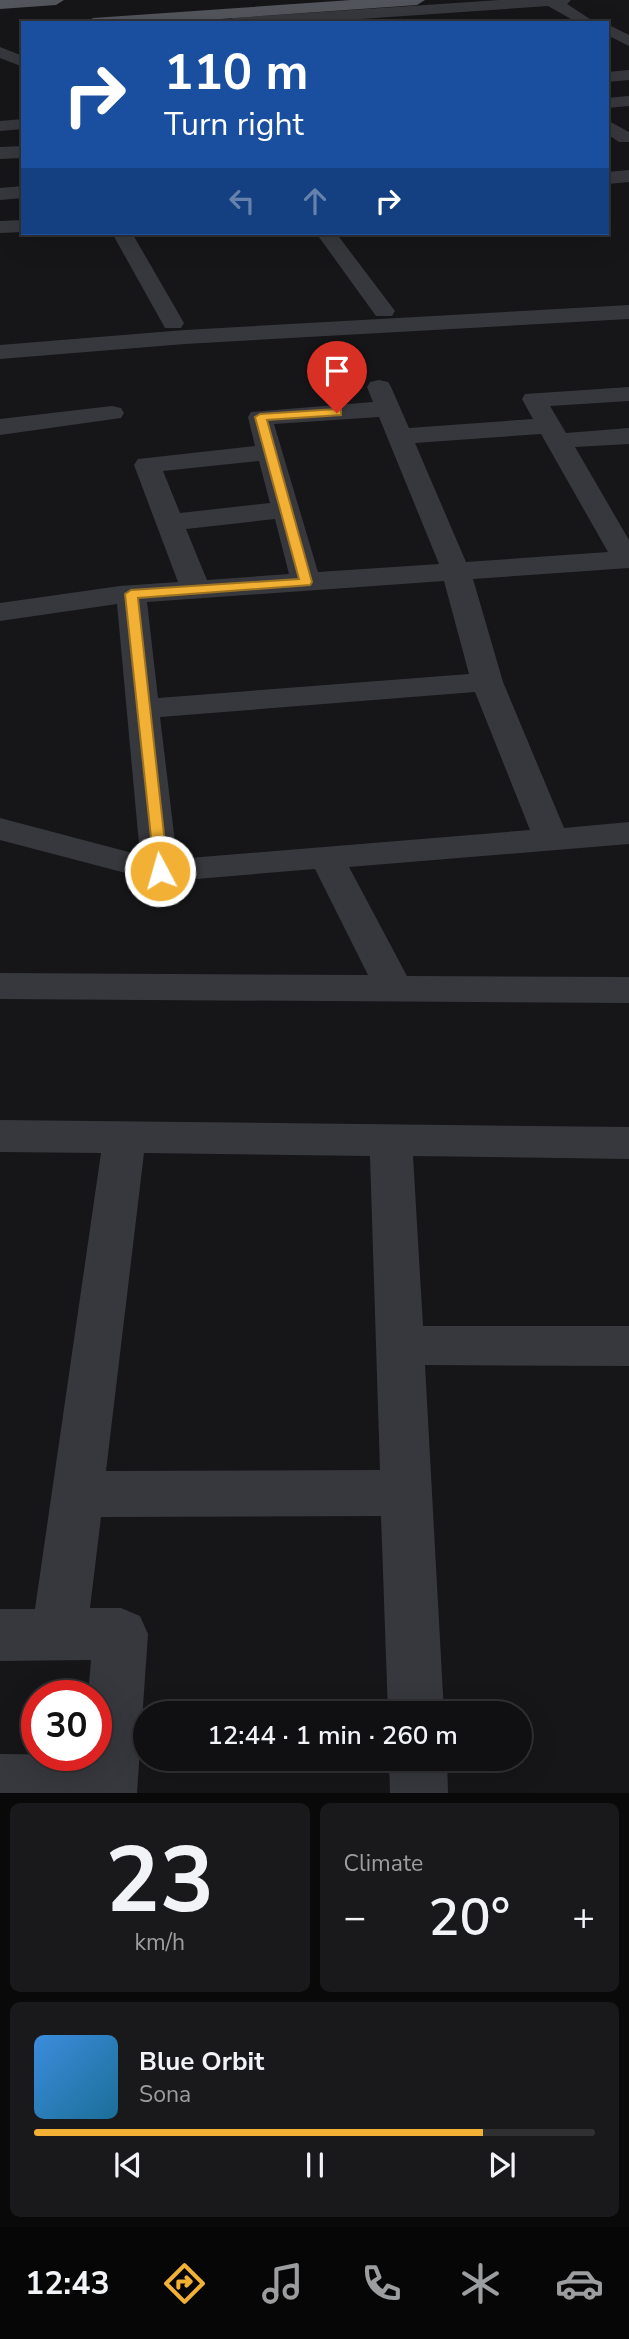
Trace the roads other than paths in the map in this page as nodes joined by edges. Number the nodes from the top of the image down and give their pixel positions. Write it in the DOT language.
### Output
graph roads {
  1 [pos="56,0"];
  2 [pos="417,0"];
  3 [pos="564,0"];
  4 [pos="551,1"];
  5 [pos="0,4"];
  6 [pos="121,21"];
  7 [pos="262,21"];
  8 [pos="586,21"];
  9 [pos="629,22"];
  10 [pos="609,27"];
  11 [pos="609,28"];
  12 [pos="629,43"];
  13 [pos="609,46"];
  14 [pos="0,52"];
  15 [pos="21,61"];
  16 [pos="629,75"];
  17 [pos="609,77"];
  18 [pos="629,101"];
  19 [pos="609,103"];
  20 [pos="21,124"];
  21 [pos="0,126"];
  22 [pos="21,152"];
  23 [pos="0,153"];
  24 [pos="629,176"];
  25 [pos="609,178"];
  26 [pos="21,192"];
  27 [pos="0,194"];
  28 [pos="21,226"];
  29 [pos="0,228"];
  30 [pos="123,235"];
  31 [pos="327,235"];
  32 [pos="384,311"];
  33 [pos="626,313"];
  34 [pos="173,323"];
  35 [pos="0,338"];
  36 [pos="0,352"];
  37 [pos="629,394"];
  38 [pos="112,413"];
  39 [pos="0,427"];
  40 [pos="554,433"];
  41 [pos="400,436"];
  42 [pos="629,436"];
  43 [pos="270,452"];
  44 [pos="286,509"];
  45 [pos="169,523"];
  46 [pos="627,559"];
  47 [pos="456,571"];
  48 [pos="306,582"];
  49 [pos="196,590"];
  50 [pos="131,594"];
  51 [pos="0,612"];
  52 [pos="488,682"];
  53 [pos="143,709"];
  54 [pos="0,829"];
  55 [pos="629,833"];
  56 [pos="552,839"];
  57 [pos="327,858"];
  58 [pos="160,871"];
  59 [pos="0,986"];
  60 [pos="394,988"];
  61 [pos="628,995"];
  62 [pos="0,1136"];
  63 [pos="125,1137"];
  64 [pos="391,1140"];
  65 [pos="629,1143"];
  66 [pos="400,1345"];
  67 [pos="629,1346"];
  68 [pos="407,1493"];
  69 [pos="78,1494"];
  70 [pos="60,1634"];
  71 [pos="0,1635"];
  72 [pos="416,1701"];
  73 [pos="418,1771"];
  74 [pos="0,1783"];
  75 [pos="108,1787"];
  76 [pos="419,1793"];
  1 -- 5 [label="main road"];
  2 -- 6 [label="main road"];
  3 -- 4 [label="street"];
  4 -- 7 [label="street"];
  4 -- 8 [label="street"];
  9 -- 10 [label="street"];
  11 -- 12 [label="street"];
  12 -- 13 [label="street"];
  14 -- 15 [label="street"];
  16 -- 17 [label="street"];
  18 -- 19 [label="street"];
  20 -- 21 [label="street"];
  22 -- 23 [label="street"];
  24 -- 25 [label="street"];
  26 -- 27 [label="street"];
  28 -- 29 [label="street"];
  30 -- 34 [label="street"];
  31 -- 32 [label="street"];
  32 -- 33 [label="street"];
  32 -- 34 [label="street"];
  33 -- 36 [label="street"];
  34 -- 35 [label="street"];
  37 -- 40 [label="street"];
  38 -- 39 [label="street"];
  40 -- 41 [label="street"];
  40 -- 42 [label="street"];
  40 -- 46 [label="street"];
  41 -- 43 [label="street"];
  41 -- 47 [label="street"];
  43 -- 44 [label="street"];
  43 -- 45 [label="street"];
  44 -- 45 [label="street"];
  44 -- 48 [label="street"];
  45 -- 49 [label="street"];
  46 -- 47 [label="street"];
  47 -- 48 [label="street"];
  47 -- 52 [label="street"];
  48 -- 49 [label="street"];
  49 -- 50 [label="street"];
  50 -- 51 [label="street"];
  50 -- 53 [label="street"];
  52 -- 53 [label="street"];
  52 -- 56 [label="street"];
  53 -- 58 [label="street"];
  54 -- 58 [label="street"];
  55 -- 56 [label="street"];
  56 -- 57 [label="street"];
  57 -- 58 [label="street"];
  57 -- 60 [label="street"];
  59 -- 60 [label="street"];
  60 -- 61 [label="street"];
  62 -- 63 [label="street"];
  63 -- 64 [label="street"];
  63 -- 69 [label="street"];
  64 -- 65 [label="street"];
  64 -- 66 [label="street"];
  66 -- 67 [label="street"];
  66 -- 68 [label="street"];
  68 -- 69 [label="street"];
  68 -- 72 [label="street"];
  69 -- 70 [label="street"];
  70 -- 71 [label="street"];
  70 -- 75 [label="street"];
  73 -- 76 [label="street"];
  74 -- 75 [label="street"];
}
